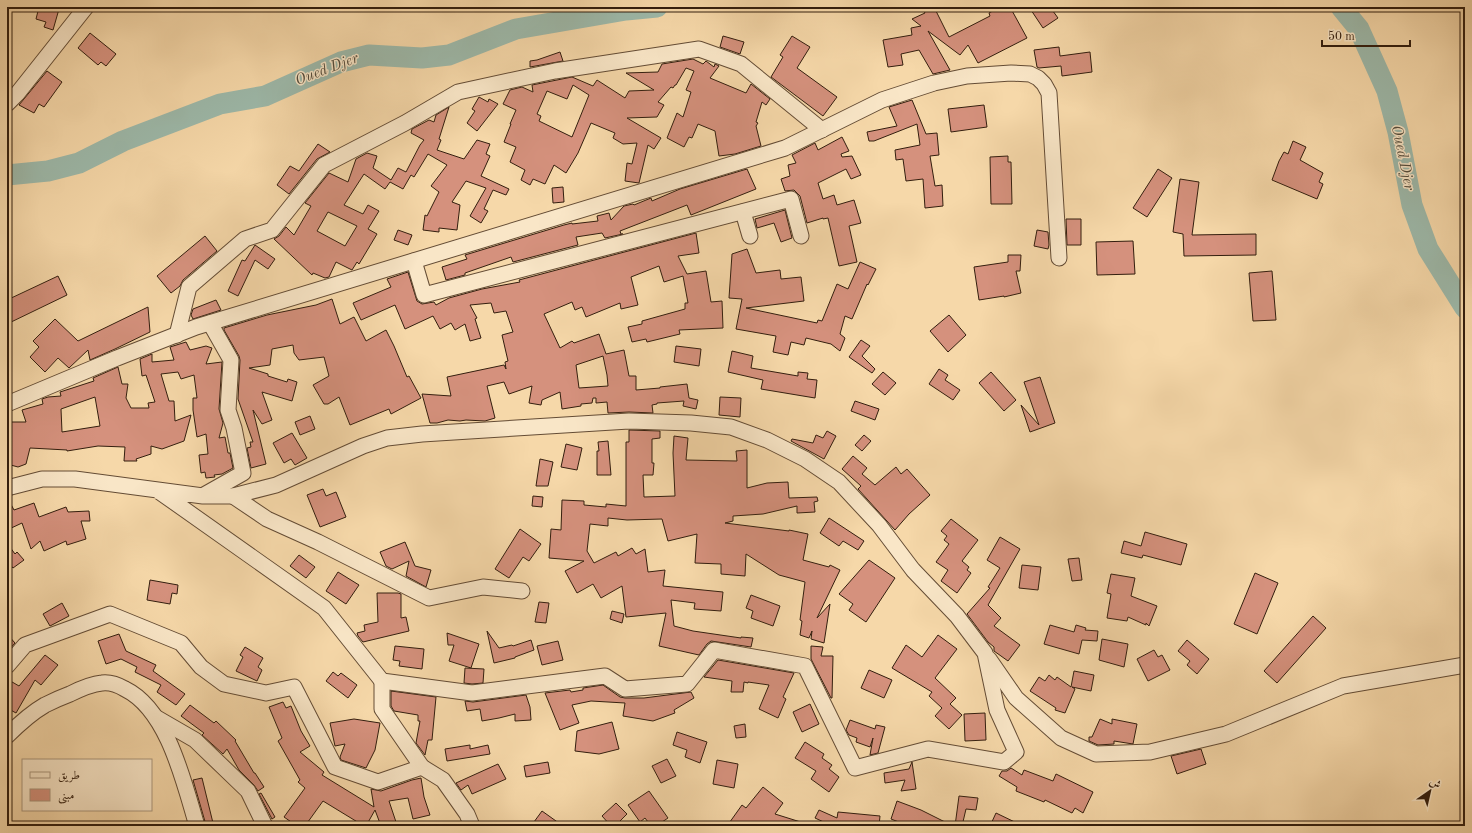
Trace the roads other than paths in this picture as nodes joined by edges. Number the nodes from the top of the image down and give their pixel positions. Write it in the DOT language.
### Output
graph roads {
  1 [pos="86,7"];
  2 [pos="7,104"];
  3 [pos="822,130"];
  4 [pos="743,212"];
  5 [pos="750,236"];
  6 [pos="801,236"];
  7 [pos="1059,258"];
  8 [pos="414,261"];
  9 [pos="210,323"];
  10 [pos="176,335"];
  11 [pos="7,404"];
  12 [pos="7,488"];
  13 [pos="157,490"];
  14 [pos="203,496"];
  15 [pos="233,496"];
  16 [pos="522,591"];
  17 [pos="985,653"];
  18 [pos="1465,665"];
  19 [pos="7,666"];
  20 [pos="382,681"];
  21 [pos="156,717"];
  22 [pos="7,736"];
  23 [pos="422,767"];
  24 [pos="197,826"];
  25 [pos="265,826"];
  26 [pos="472,826"];
  1 -- 2 [label="street"];
  3 -- 7 [label="street"];
  3 -- 8 [label="street"];
  3 -- 10 [label="street"];
  4 -- 5 [label="street"];
  4 -- 6 [label="street"];
  4 -- 8 [label="street"];
  8 -- 9 [label="street"];
  9 -- 10 [label="street"];
  9 -- 14 [label="street"];
  10 -- 11 [label="street"];
  12 -- 13 [label="street"];
  13 -- 14 [label="street"];
  13 -- 20 [label="street"];
  14 -- 15 [label="street"];
  15 -- 16 [label="street"];
  15 -- 17 [label="street"];
  17 -- 18 [label="street"];
  17 -- 20 [label="street"];
  19 -- 23 [label="street"];
  20 -- 23 [label="street"];
  21 -- 22 [label="street"];
  21 -- 24 [label="street"];
  21 -- 25 [label="street"];
  23 -- 26 [label="street"];
}
